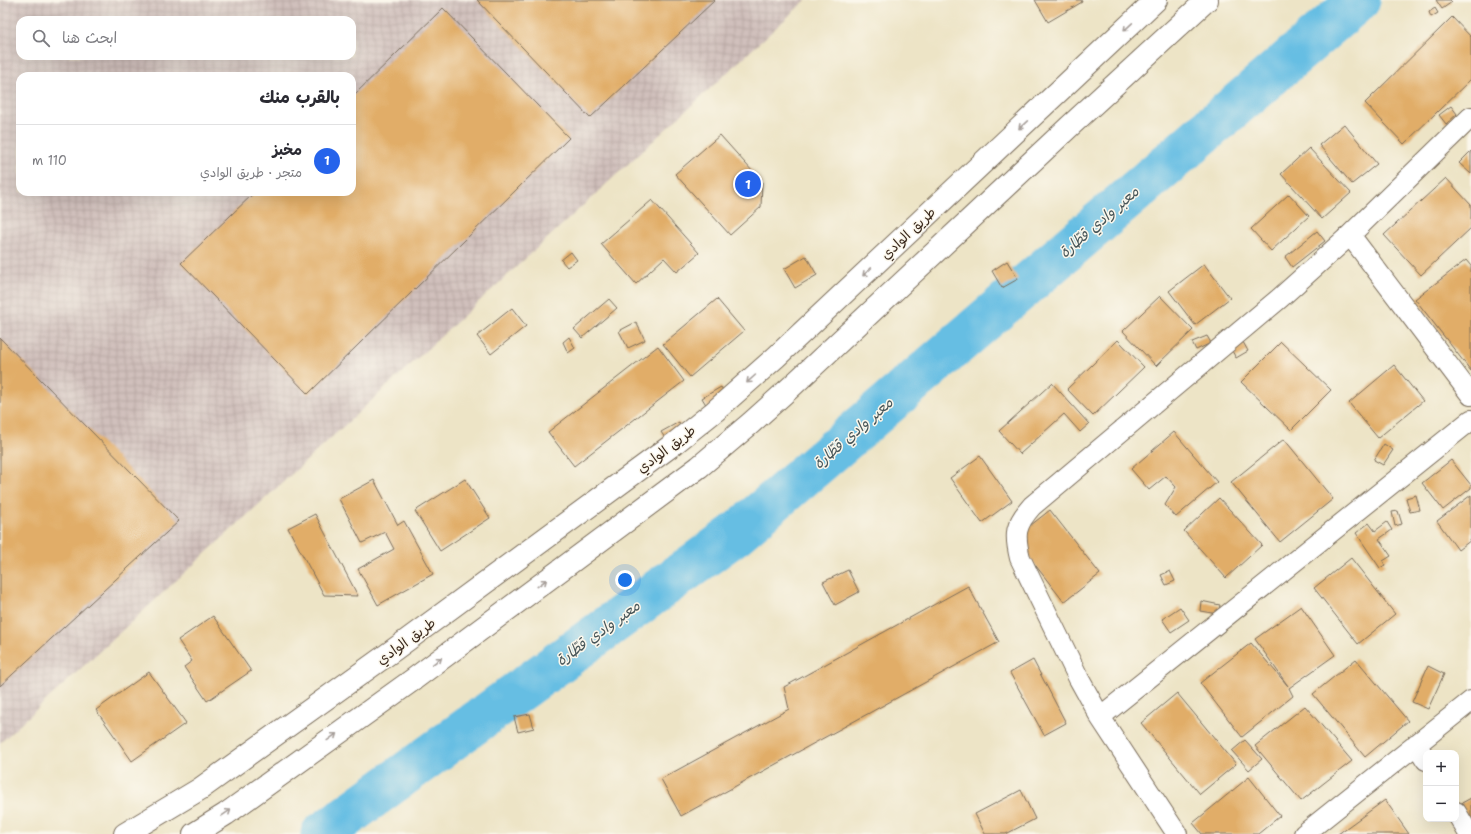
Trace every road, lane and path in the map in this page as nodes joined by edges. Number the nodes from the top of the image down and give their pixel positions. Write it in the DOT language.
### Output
graph roads {
  1 [pos="1156,0"];
  2 [pos="1207,0"];
  3 [pos="1048,101"];
  4 [pos="1471,117"];
  5 [pos="1070,126"];
  6 [pos="1350,235"];
  7 [pos="776,356"];
  8 [pos="799,380"];
  9 [pos="1471,395"];
  10 [pos="1471,420"];
  11 [pos="1471,701"];
  12 [pos="1100,717"];
  13 [pos="1421,752"];
  14 [pos="1459,817"];
  15 [pos="125,834"];
  16 [pos="194,834"];
  17 [pos="1177,834"];
  18 [pos="1304,834"];
  19 [pos="1469,834"];
  1 -- 3 [label="main road, طريق الوادي, one-way"];
  2 -- 5 [label="main road"];
  3 -- 5 [label="main road"];
  3 -- 7 [label="main road, طريق الوادي, one-way"];
  4 -- 6 [label="street"];
  5 -- 8 [label="main road"];
  6 -- 9 [label="street"];
  6 -- 12 [label="street"];
  7 -- 8 [label="main road"];
  7 -- 15 [label="main road, طريق الوادي, one-way"];
  16 -- 8 [label="main road, one-way"];
  10 -- 12 [label="street"];
  11 -- 13 [label="street"];
  12 -- 17 [label="street"];
  13 -- 18 [label="street"];
  14 -- 19 [label="street"];
}
